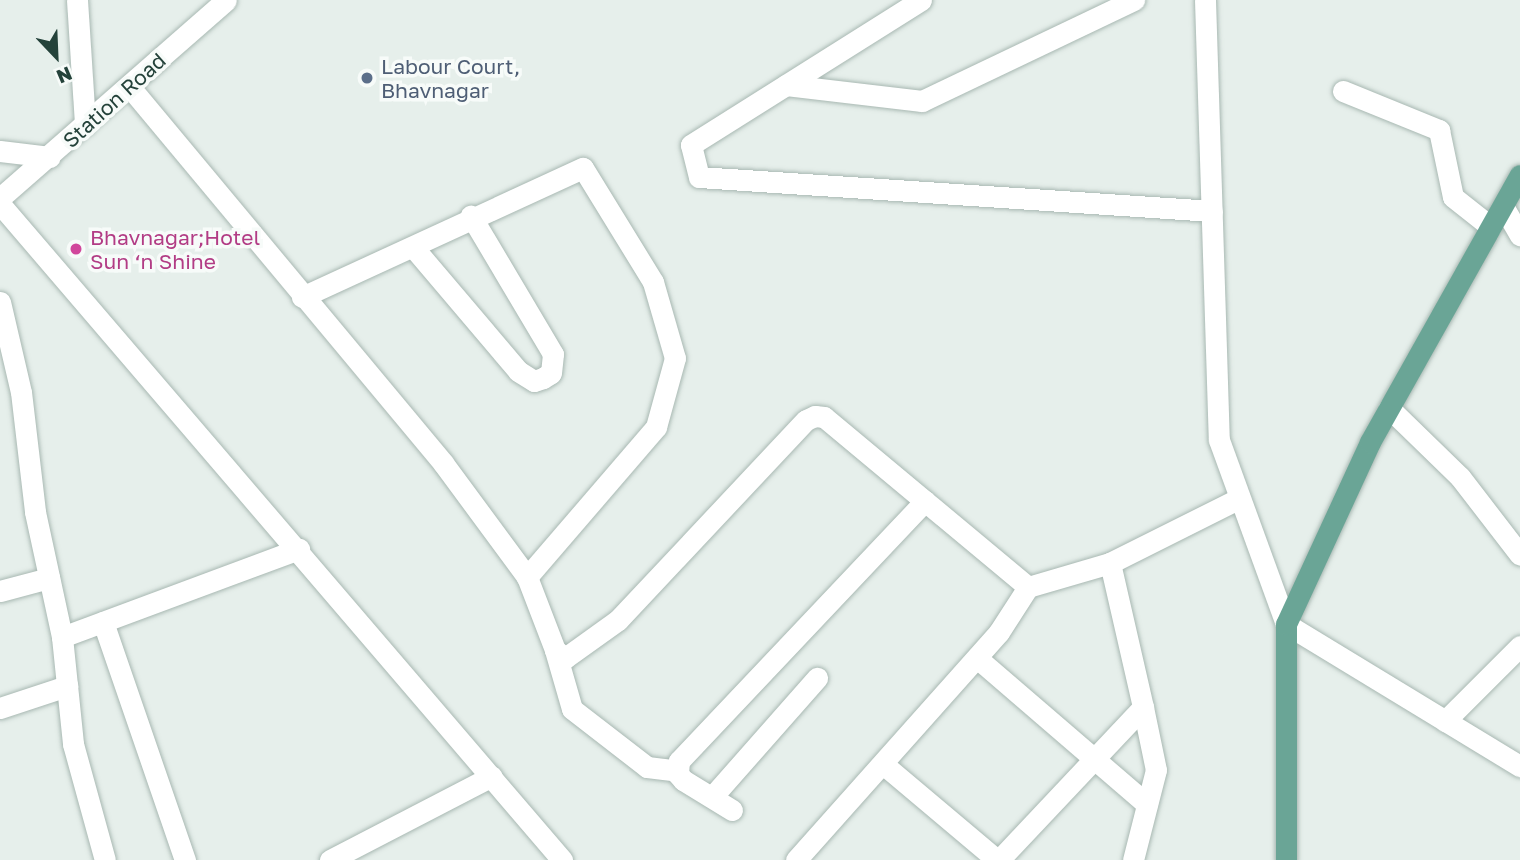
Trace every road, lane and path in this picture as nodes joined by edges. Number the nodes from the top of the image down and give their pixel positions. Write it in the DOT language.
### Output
graph roads {
  1 [pos="77,0"];
  2 [pos="226,0"];
  3 [pos="921,0"];
  4 [pos="1205,0"];
  5 [pos="1124,2"];
  6 [pos="786,85"];
  7 [pos="129,86"];
  8 [pos="1343,91"];
  9 [pos="85,125"];
  10 [pos="0,151"];
  11 [pos="50,157"];
  12 [pos="1520,175"];
  13 [pos="0,198"];
  14 [pos="0,204"];
  15 [pos="1503,206"];
  16 [pos="1212,211"];
  17 [pos="471,216"];
  18 [pos="1491,227"];
  19 [pos="1520,235"];
  20 [pos="413,247"];
  21 [pos="302,297"];
  22 [pos="0,302"];
  23 [pos="1389,408"];
  24 [pos="1240,498"];
  25 [pos="925,501"];
  26 [pos="299,549"];
  27 [pos="1520,555"];
  28 [pos="1110,563"];
  29 [pos="527,577"];
  30 [pos="49,578"];
  31 [pos="1028,587"];
  32 [pos="0,592"];
  33 [pos="103,622"];
  34 [pos="1286,624"];
  35 [pos="62,637"];
  36 [pos="1520,646"];
  37 [pos="555,650"];
  38 [pos="977,658"];
  39 [pos="817,678"];
  40 [pos="67,686"];
  41 [pos="1143,707"];
  42 [pos="0,708"];
  43 [pos="1445,721"];
  44 [pos="1096,759"];
  45 [pos="883,764"];
  46 [pos="1520,766"];
  47 [pos="678,771"];
  48 [pos="492,776"];
  49 [pos="712,797"];
  50 [pos="1147,804"];
  51 [pos="732,810"];
  52 [pos="105,860"];
  53 [pos="185,860"];
  54 [pos="330,860"];
  55 [pos="562,860"];
  56 [pos="796,860"];
  57 [pos="998,860"];
  58 [pos="1133,860"];
  59 [pos="1286,860"];
  1 -- 9 [label="street"];
  2 -- 7 [label="street, Station Road"];
  3 -- 6 [label="street"];
  4 -- 16 [label="street"];
  5 -- 6 [label="street"];
  6 -- 16 [label="street"];
  7 -- 9 [label="street, Station Road"];
  7 -- 21 [label="street"];
  8 -- 18 [label="street"];
  9 -- 11 [label="street, Station Road"];
  10 -- 11 [label="street"];
  11 -- 13 [label="street, Station Road"];
  12 -- 15 [label="main road"];
  14 -- 26 [label="street"];
  15 -- 18 [label="main road"];
  15 -- 19 [label="street"];
  16 -- 24 [label="street"];
  17 -- 20 [label="street"];
  17 -- 20 [label="street"];
  17 -- 29 [label="street"];
  18 -- 23 [label="main road"];
  20 -- 21 [label="street"];
  21 -- 29 [label="street"];
  22 -- 30 [label="street"];
  23 -- 27 [label="street"];
  23 -- 34 [label="main road"];
  24 -- 28 [label="street"];
  24 -- 34 [label="street"];
  25 -- 31 [label="street"];
  25 -- 37 [label="street"];
  25 -- 47 [label="street"];
  26 -- 33 [label="street"];
  26 -- 48 [label="street"];
  28 -- 31 [label="street"];
  28 -- 41 [label="street"];
  29 -- 37 [label="street"];
  30 -- 32 [label="street"];
  30 -- 35 [label="street"];
  31 -- 38 [label="street"];
  33 -- 35 [label="street"];
  33 -- 53 [label="street"];
  34 -- 43 [label="street"];
  34 -- 59 [label="main road"];
  35 -- 40 [label="street"];
  36 -- 43 [label="street"];
  37 -- 47 [label="street"];
  38 -- 44 [label="street"];
  38 -- 45 [label="street"];
  39 -- 49 [label="street"];
  40 -- 42 [label="street"];
  40 -- 52 [label="street"];
  41 -- 44 [label="street"];
  41 -- 50 [label="street"];
  43 -- 46 [label="street"];
  44 -- 50 [label="street"];
  44 -- 57 [label="street"];
  45 -- 56 [label="street"];
  45 -- 57 [label="street"];
  47 -- 49 [label="street"];
  48 -- 54 [label="street"];
  48 -- 55 [label="street"];
  49 -- 51 [label="street"];
  50 -- 58 [label="street"];
}
